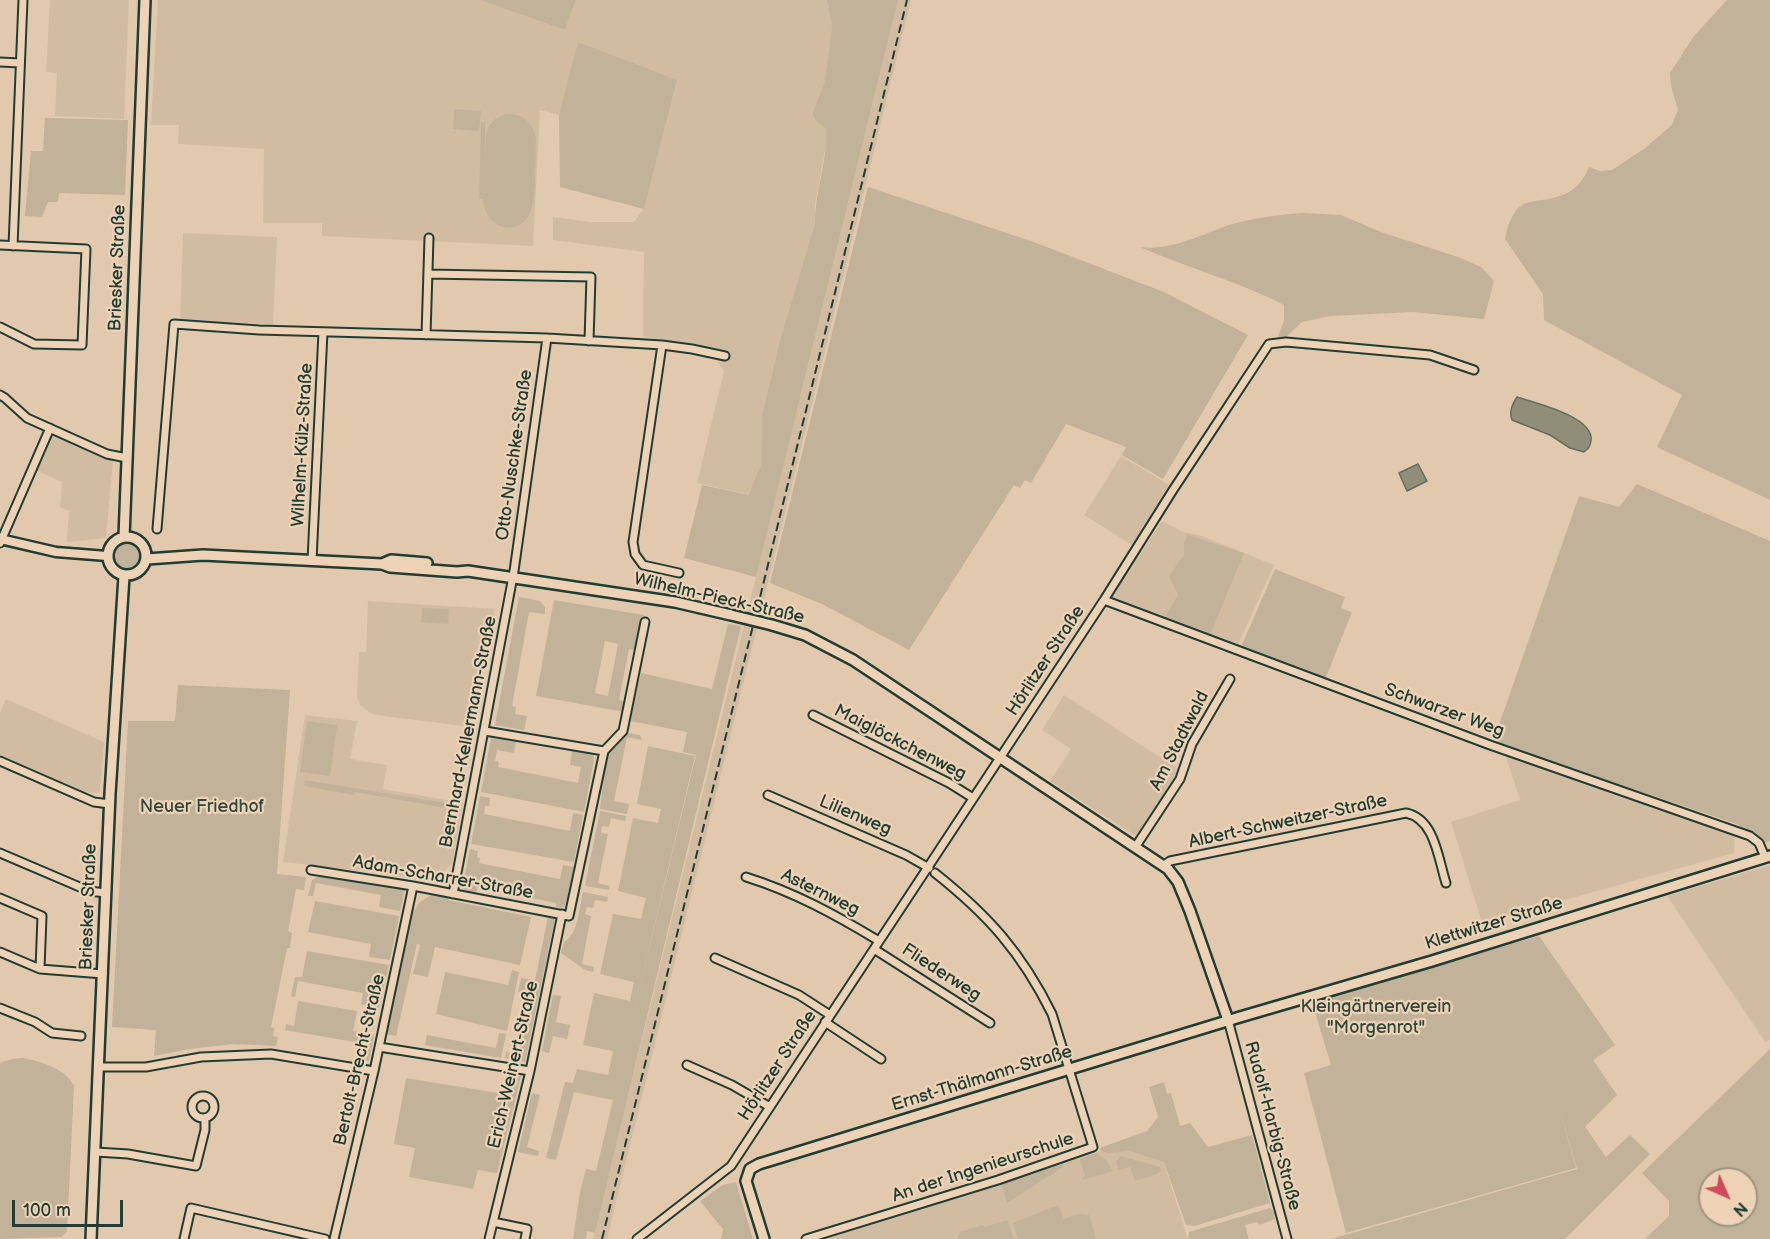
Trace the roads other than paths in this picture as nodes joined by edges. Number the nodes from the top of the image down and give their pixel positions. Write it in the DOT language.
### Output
graph roads {
  1 [pos="23,0"];
  2 [pos="145,0"];
  3 [pos="0,62"];
  4 [pos="20,63"];
  5 [pos="429,238"];
  6 [pos="0,245"];
  7 [pos="13,246"];
  8 [pos="428,274"];
  9 [pos="0,327"];
  10 [pos="323,332"];
  11 [pos="426,335"];
  12 [pos="547,338"];
  13 [pos="589,341"];
  14 [pos="662,345"];
  15 [pos="725,356"];
  16 [pos="1474,369"];
  17 [pos="0,395"];
  18 [pos="50,428"];
  19 [pos="127,458"];
  20 [pos="158,529"];
  21 [pos="124,537"];
  22 [pos="0,541"];
  23 [pos="107,556"];
  24 [pos="147,559"];
  25 [pos="312,560"];
  26 [pos="679,573"];
  27 [pos="124,576"];
  28 [pos="513,577"];
  29 [pos="1104,600"];
  30 [pos="645,622"];
  31 [pos="1230,679"];
  32 [pos="813,715"];
  33 [pos="485,731"];
  34 [pos="604,751"];
  35 [pos="1001,757"];
  36 [pos="0,760"];
  37 [pos="768,795"];
  38 [pos="973,798"];
  39 [pos="110,804"];
  40 [pos="1136,846"];
  41 [pos="0,852"];
  42 [pos="1768,856"];
  43 [pos="1164,865"];
  44 [pos="311,870"];
  45 [pos="932,870"];
  46 [pos="746,877"];
  47 [pos="1446,883"];
  48 [pos="413,886"];
  49 [pos="106,893"];
  50 [pos="453,894"];
  51 [pos="0,898"];
  52 [pos="566,915"];
  53 [pos="879,941"];
  54 [pos="874,949"];
  55 [pos="0,952"];
  56 [pos="715,958"];
  57 [pos="40,969"];
  58 [pos="103,974"];
  59 [pos="0,1008"];
  60 [pos="830,1015"];
  61 [pos="1228,1020"];
  62 [pos="825,1022"];
  63 [pos="990,1023"];
  64 [pos="81,1036"];
  65 [pos="379,1047"];
  66 [pos="881,1059"];
  67 [pos="687,1065"];
  68 [pos="99,1067"];
  69 [pos="1070,1070"];
  70 [pos="374,1071"];
  71 [pos="530,1071"];
  72 [pos="770,1107"];
  73 [pos="205,1118"];
  74 [pos="96,1152"];
  75 [pos="493,1222"];
  76 [pos="92,1239"];
  77 [pos="184,1239"];
  78 [pos="325,1239"];
  79 [pos="334,1239"];
  80 [pos="489,1239"];
  81 [pos="525,1239"];
  82 [pos="637,1239"];
  83 [pos="764,1239"];
  84 [pos="806,1239"];
  85 [pos="1287,1239"];
  1 -- 4 [label="street"];
  2 -- 19 [label="main road, Briesker Straße"];
  3 -- 4 [label="street"];
  4 -- 7 [label="street"];
  5 -- 8 [label="street"];
  6 -- 7 [label="street"];
  7 -- 9 [label="street"];
  8 -- 11 [label="street"];
  8 -- 13 [label="street"];
  10 -- 11 [label="street"];
  10 -- 20 [label="street"];
  10 -- 25 [label="street, Wilhelm-Külz-Straße"];
  11 -- 12 [label="street"];
  12 -- 13 [label="street"];
  12 -- 28 [label="street, Otto-Nuschke-Straße"];
  13 -- 14 [label="street"];
  14 -- 15 [label="street"];
  14 -- 26 [label="street"];
  16 -- 29 [label="street, Hörlitzer Straße"];
  17 -- 18 [label="street"];
  18 -- 19 [label="street"];
  18 -- 22 [label="street"];
  19 -- 21 [label="main road, Briesker Straße"];
  21 -- 23 [label="main road"];
  21 -- 24 [label="main road"];
  22 -- 23 [label="street"];
  23 -- 27 [label="main road"];
  24 -- 25 [label="main road, Wilhelm-Pieck-Straße"];
  24 -- 27 [label="main road"];
  25 -- 28 [label="main road, Wilhelm-Pieck-Straße"];
  27 -- 39 [label="main road, Briesker Straße"];
  28 -- 33 [label="street, Bernhard-Kellermann-Straße"];
  28 -- 35 [label="main road, Wilhelm-Pieck-Straße, bridge"];
  29 -- 35 [label="street, Hörlitzer Straße"];
  29 -- 42 [label="street, Schwarzer Weg"];
  30 -- 34 [label="street"];
  31 -- 40 [label="street, Am Stadtwald"];
  32 -- 38 [label="street, Maiglöckchenweg"];
  33 -- 34 [label="street"];
  33 -- 50 [label="street, Bernhard-Kellermann-Straße"];
  34 -- 52 [label="street, Erich-Weinert-Straße"];
  35 -- 38 [label="street, Hörlitzer Straße"];
  35 -- 40 [label="main road, Wilhelm-Pieck-Straße"];
  36 -- 39 [label="street"];
  37 -- 45 [label="street, Lilienweg"];
  38 -- 45 [label="street, Hörlitzer Straße"];
  39 -- 49 [label="main road, Briesker Straße"];
  40 -- 43 [label="main road, Wilhelm-Pieck-Straße"];
  41 -- 49 [label="street"];
  42 -- 61 [label="main road, Klettwitzer Straße"];
  43 -- 47 [label="street, Albert-Schweitzer-Straße"];
  43 -- 61 [label="main road"];
  44 -- 48 [label="street, Adam-Scharrer-Straße"];
  45 -- 53 [label="street, Hörlitzer Straße"];
  45 -- 69 [label="street, Lilienweg"];
  46 -- 53 [label="street, Asternweg"];
  48 -- 50 [label="street, Adam-Scharrer-Straße"];
  48 -- 65 [label="street, Bertolt-Brecht-Straße"];
  49 -- 58 [label="main road, Briesker Straße"];
  50 -- 52 [label="street, Adam-Scharrer-Straße"];
  51 -- 57 [label="street"];
  52 -- 71 [label="street, Erich-Weinert-Straße"];
  53 -- 54 [label="street, Hörlitzer Straße"];
  54 -- 60 [label="street, Hörlitzer Straße"];
  54 -- 63 [label="street, Fliederweg"];
  55 -- 57 [label="street"];
  56 -- 60 [label="street"];
  57 -- 58 [label="street"];
  58 -- 68 [label="main road, Briesker Straße"];
  59 -- 64 [label="street"];
  60 -- 62 [label="street, Hörlitzer Straße"];
  61 -- 69 [label="main road, Ernst-Thälmann-Straße"];
  61 -- 85 [label="street, Rudolf-Harbig-Straße"];
  62 -- 66 [label="street"];
  62 -- 72 [label="street, Hörlitzer Straße"];
  65 -- 70 [label="street, Bertolt-Brecht-Straße"];
  65 -- 71 [label="street"];
  67 -- 72 [label="street"];
  68 -- 70 [label="street"];
  68 -- 74 [label="main road, Briesker Straße"];
  69 -- 83 [label="main road, Ernst-Thälmann-Straße"];
  69 -- 84 [label="street, An der Ingenieurschule"];
  70 -- 79 [label="street, Bertolt-Brecht-Straße"];
  71 -- 75 [label="street, Erich-Weinert-Straße"];
  72 -- 82 [label="street, Hörlitzer Straße"];
  73 -- 74 [label="street"];
  74 -- 76 [label="main road, Briesker Straße"];
  75 -- 80 [label="street, Erich-Weinert-Straße"];
  75 -- 81 [label="street"];
  77 -- 78 [label="street"];
}
